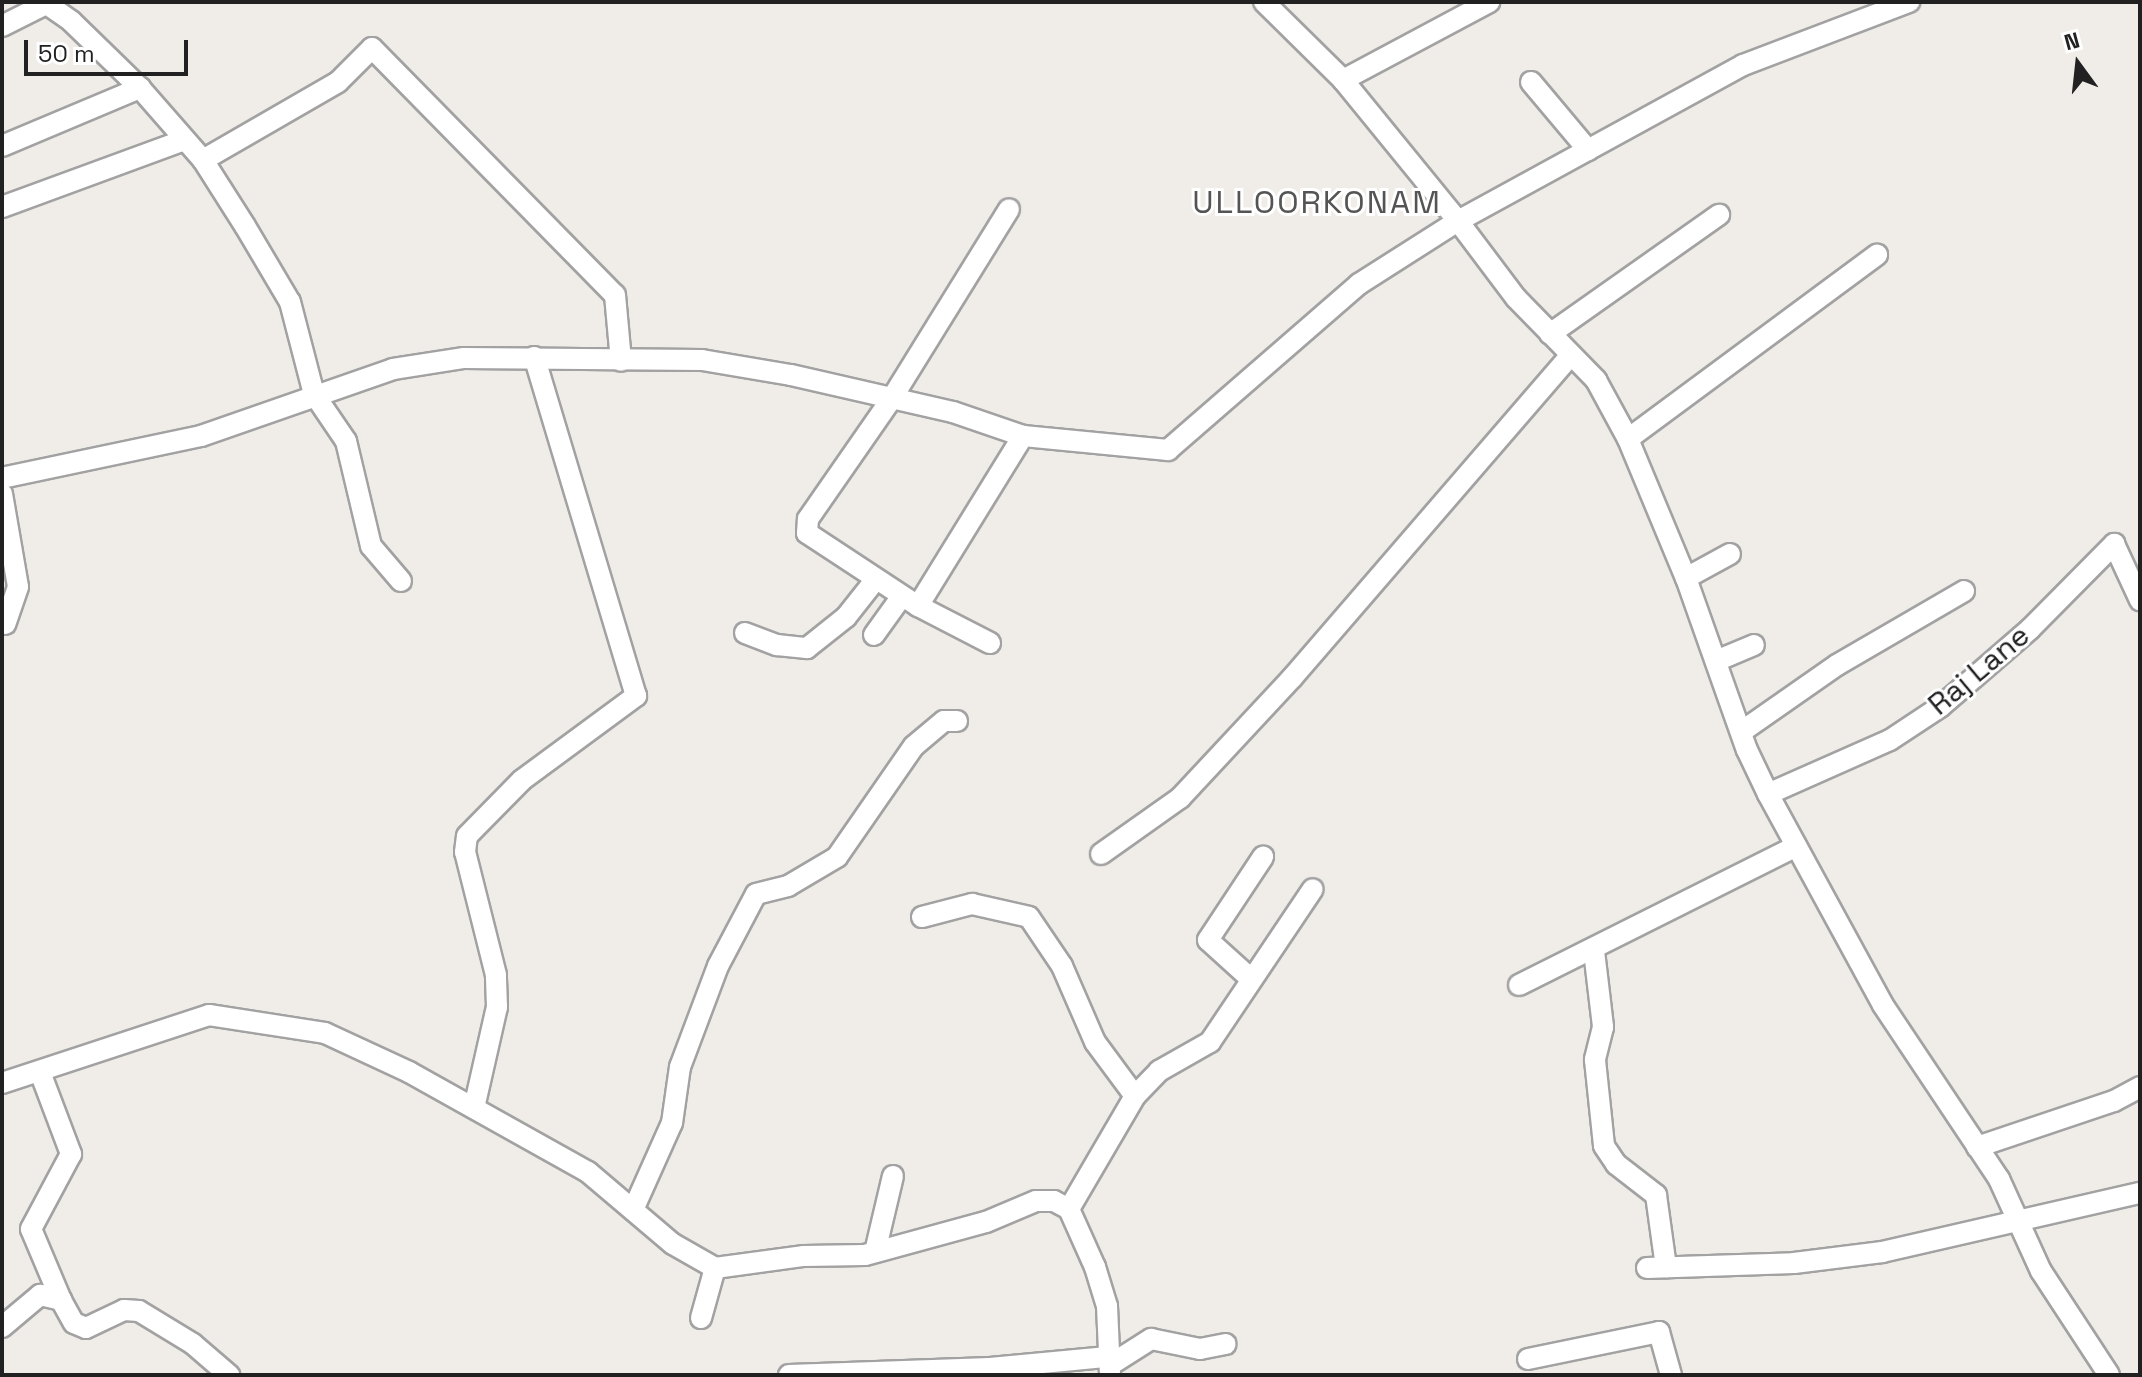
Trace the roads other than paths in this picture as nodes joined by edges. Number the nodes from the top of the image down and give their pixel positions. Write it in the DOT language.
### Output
graph roads {
  1 [pos="1264,2"];
  2 [pos="1489,2"];
  3 [pos="1909,2"];
  4 [pos="45,3"];
  5 [pos="2,26"];
  6 [pos="1343,80"];
  7 [pos="1531,82"];
  8 [pos="140,88"];
  9 [pos="184,140"];
  10 [pos="2,146"];
  11 [pos="1588,150"];
  12 [pos="203,160"];
  13 [pos="2,207"];
  14 [pos="1009,209"];
  15 [pos="1719,215"];
  16 [pos="1458,221"];
  17 [pos="1877,255"];
  18 [pos="1550,334"];
  19 [pos="1571,355"];
  20 [pos="534,357"];
  21 [pos="621,361"];
  22 [pos="314,394"];
  23 [pos="892,398"];
  24 [pos="1023,436"];
  25 [pos="1628,439"];
  26 [pos="2,478"];
  27 [pos="2,494"];
  28 [pos="1730,554"];
  29 [pos="1686,578"];
  30 [pos="876,579"];
  31 [pos="401,581"];
  32 [pos="1964,591"];
  33 [pos="2140,600"];
  34 [pos="910,601"];
  35 [pos="5,624"];
  36 [pos="745,633"];
  37 [pos="874,635"];
  38 [pos="990,643"];
  39 [pos="1754,645"];
  40 [pos="1716,661"];
  41 [pos="957,721"];
  42 [pos="1741,732"];
  43 [pos="1768,794"];
  44 [pos="1796,846"];
  45 [pos="1101,854"];
  46 [pos="1263,857"];
  47 [pos="1313,889"];
  48 [pos="922,917"];
  49 [pos="1594,951"];
  50 [pos="1251,979"];
  51 [pos="1519,985"];
  52 [pos="40,1072"];
  53 [pos="2,1083"];
  54 [pos="2140,1087"];
  55 [pos="1135,1096"];
  56 [pos="474,1108"];
  57 [pos="1977,1147"];
  58 [pos="893,1176"];
  59 [pos="2140,1193"];
  60 [pos="1069,1209"];
  61 [pos="633,1210"];
  62 [pos="2015,1218"];
  63 [pos="875,1252"];
  64 [pos="715,1268"];
  65 [pos="61,1300"];
  66 [pos="701,1318"];
  67 [pos="2,1327"];
  68 [pos="1226,1344"];
  69 [pos="1528,1359"];
  70 [pos="1109,1365"];
  71 [pos="990,1372"];
  72 [pos="229,1375"];
  73 [pos="789,1375"];
  74 [pos="1671,1375"];
  75 [pos="2109,1375"];
  1 -- 6 [label="street"];
  2 -- 6 [label="street"];
  3 -- 11 [label="street"];
  4 -- 5 [label="street"];
  4 -- 8 [label="street"];
  6 -- 16 [label="street"];
  7 -- 11 [label="street"];
  8 -- 9 [label="street"];
  8 -- 10 [label="street"];
  9 -- 12 [label="street"];
  9 -- 13 [label="street"];
  11 -- 16 [label="street"];
  12 -- 21 [label="street"];
  12 -- 22 [label="street"];
  14 -- 23 [label="street"];
  15 -- 18 [label="street"];
  16 -- 18 [label="street"];
  16 -- 24 [label="street"];
  17 -- 25 [label="street"];
  18 -- 19 [label="street"];
  19 -- 25 [label="street"];
  19 -- 45 [label="street"];
  20 -- 21 [label="street"];
  20 -- 22 [label="street"];
  20 -- 56 [label="street"];
  21 -- 23 [label="street"];
  22 -- 26 [label="street"];
  22 -- 31 [label="street"];
  23 -- 24 [label="street"];
  23 -- 30 [label="street"];
  24 -- 34 [label="street"];
  25 -- 29 [label="street"];
  27 -- 35 [label="street"];
  28 -- 29 [label="street"];
  29 -- 40 [label="street"];
  30 -- 34 [label="street"];
  30 -- 36 [label="street"];
  32 -- 42 [label="street"];
  33 -- 43 [label="street, Raj Lane"];
  34 -- 37 [label="street"];
  34 -- 38 [label="street"];
  39 -- 40 [label="street"];
  40 -- 42 [label="street"];
  41 -- 61 [label="street"];
  42 -- 43 [label="street"];
  43 -- 44 [label="street"];
  44 -- 49 [label="street"];
  44 -- 57 [label="street"];
  46 -- 50 [label="street"];
  47 -- 50 [label="street"];
  48 -- 55 [label="street"];
  49 -- 51 [label="street"];
  49 -- 62 [label="street"];
  50 -- 55 [label="street"];
  52 -- 53 [label="street"];
  52 -- 56 [label="street"];
  52 -- 65 [label="street"];
  54 -- 57 [label="street"];
  55 -- 60 [label="street"];
  56 -- 61 [label="street"];
  57 -- 62 [label="street"];
  58 -- 63 [label="street"];
  59 -- 62 [label="street"];
  60 -- 63 [label="street"];
  60 -- 70 [label="street"];
  61 -- 64 [label="street"];
  62 -- 75 [label="street"];
  63 -- 64 [label="street"];
  64 -- 66 [label="street"];
  65 -- 67 [label="street"];
  65 -- 72 [label="street"];
  68 -- 70 [label="street"];
  69 -- 74 [label="street"];
  70 -- 71 [label="street"];
  71 -- 73 [label="street"];
}
